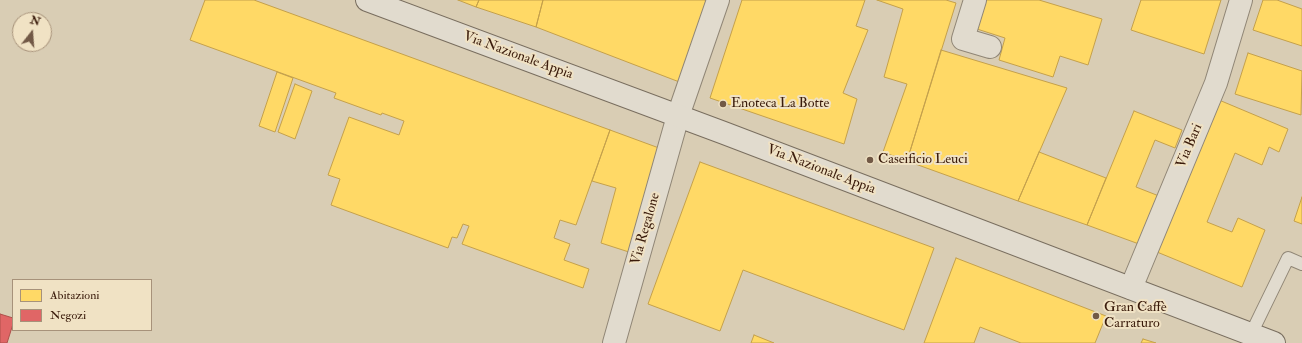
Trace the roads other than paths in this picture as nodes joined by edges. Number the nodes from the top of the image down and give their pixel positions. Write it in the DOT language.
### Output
graph roads {
  1 [pos="367,0"];
  2 [pos="718,0"];
  3 [pos="975,0"];
  4 [pos="1241,0"];
  5 [pos="990,47"];
  6 [pos="678,116"];
  7 [pos="1302,264"];
  8 [pos="1131,288"];
  9 [pos="1251,334"];
  10 [pos="614,343"];
  11 [pos="1274,343"];
  1 -- 6 [label="main road, Via Nazionale Appia"];
  2 -- 6 [label="main road, Via Regalone"];
  3 -- 5 [label="main road"];
  4 -- 8 [label="main road, Via Bari"];
  6 -- 8 [label="main road, Via Nazionale Appia"];
  6 -- 10 [label="main road, Via Regalone"];
  7 -- 9 [label="lane"];
  8 -- 9 [label="main road, Via Nazionale Appia"];
  9 -- 11 [label="main road, Via Nazionale Appia"];
}
